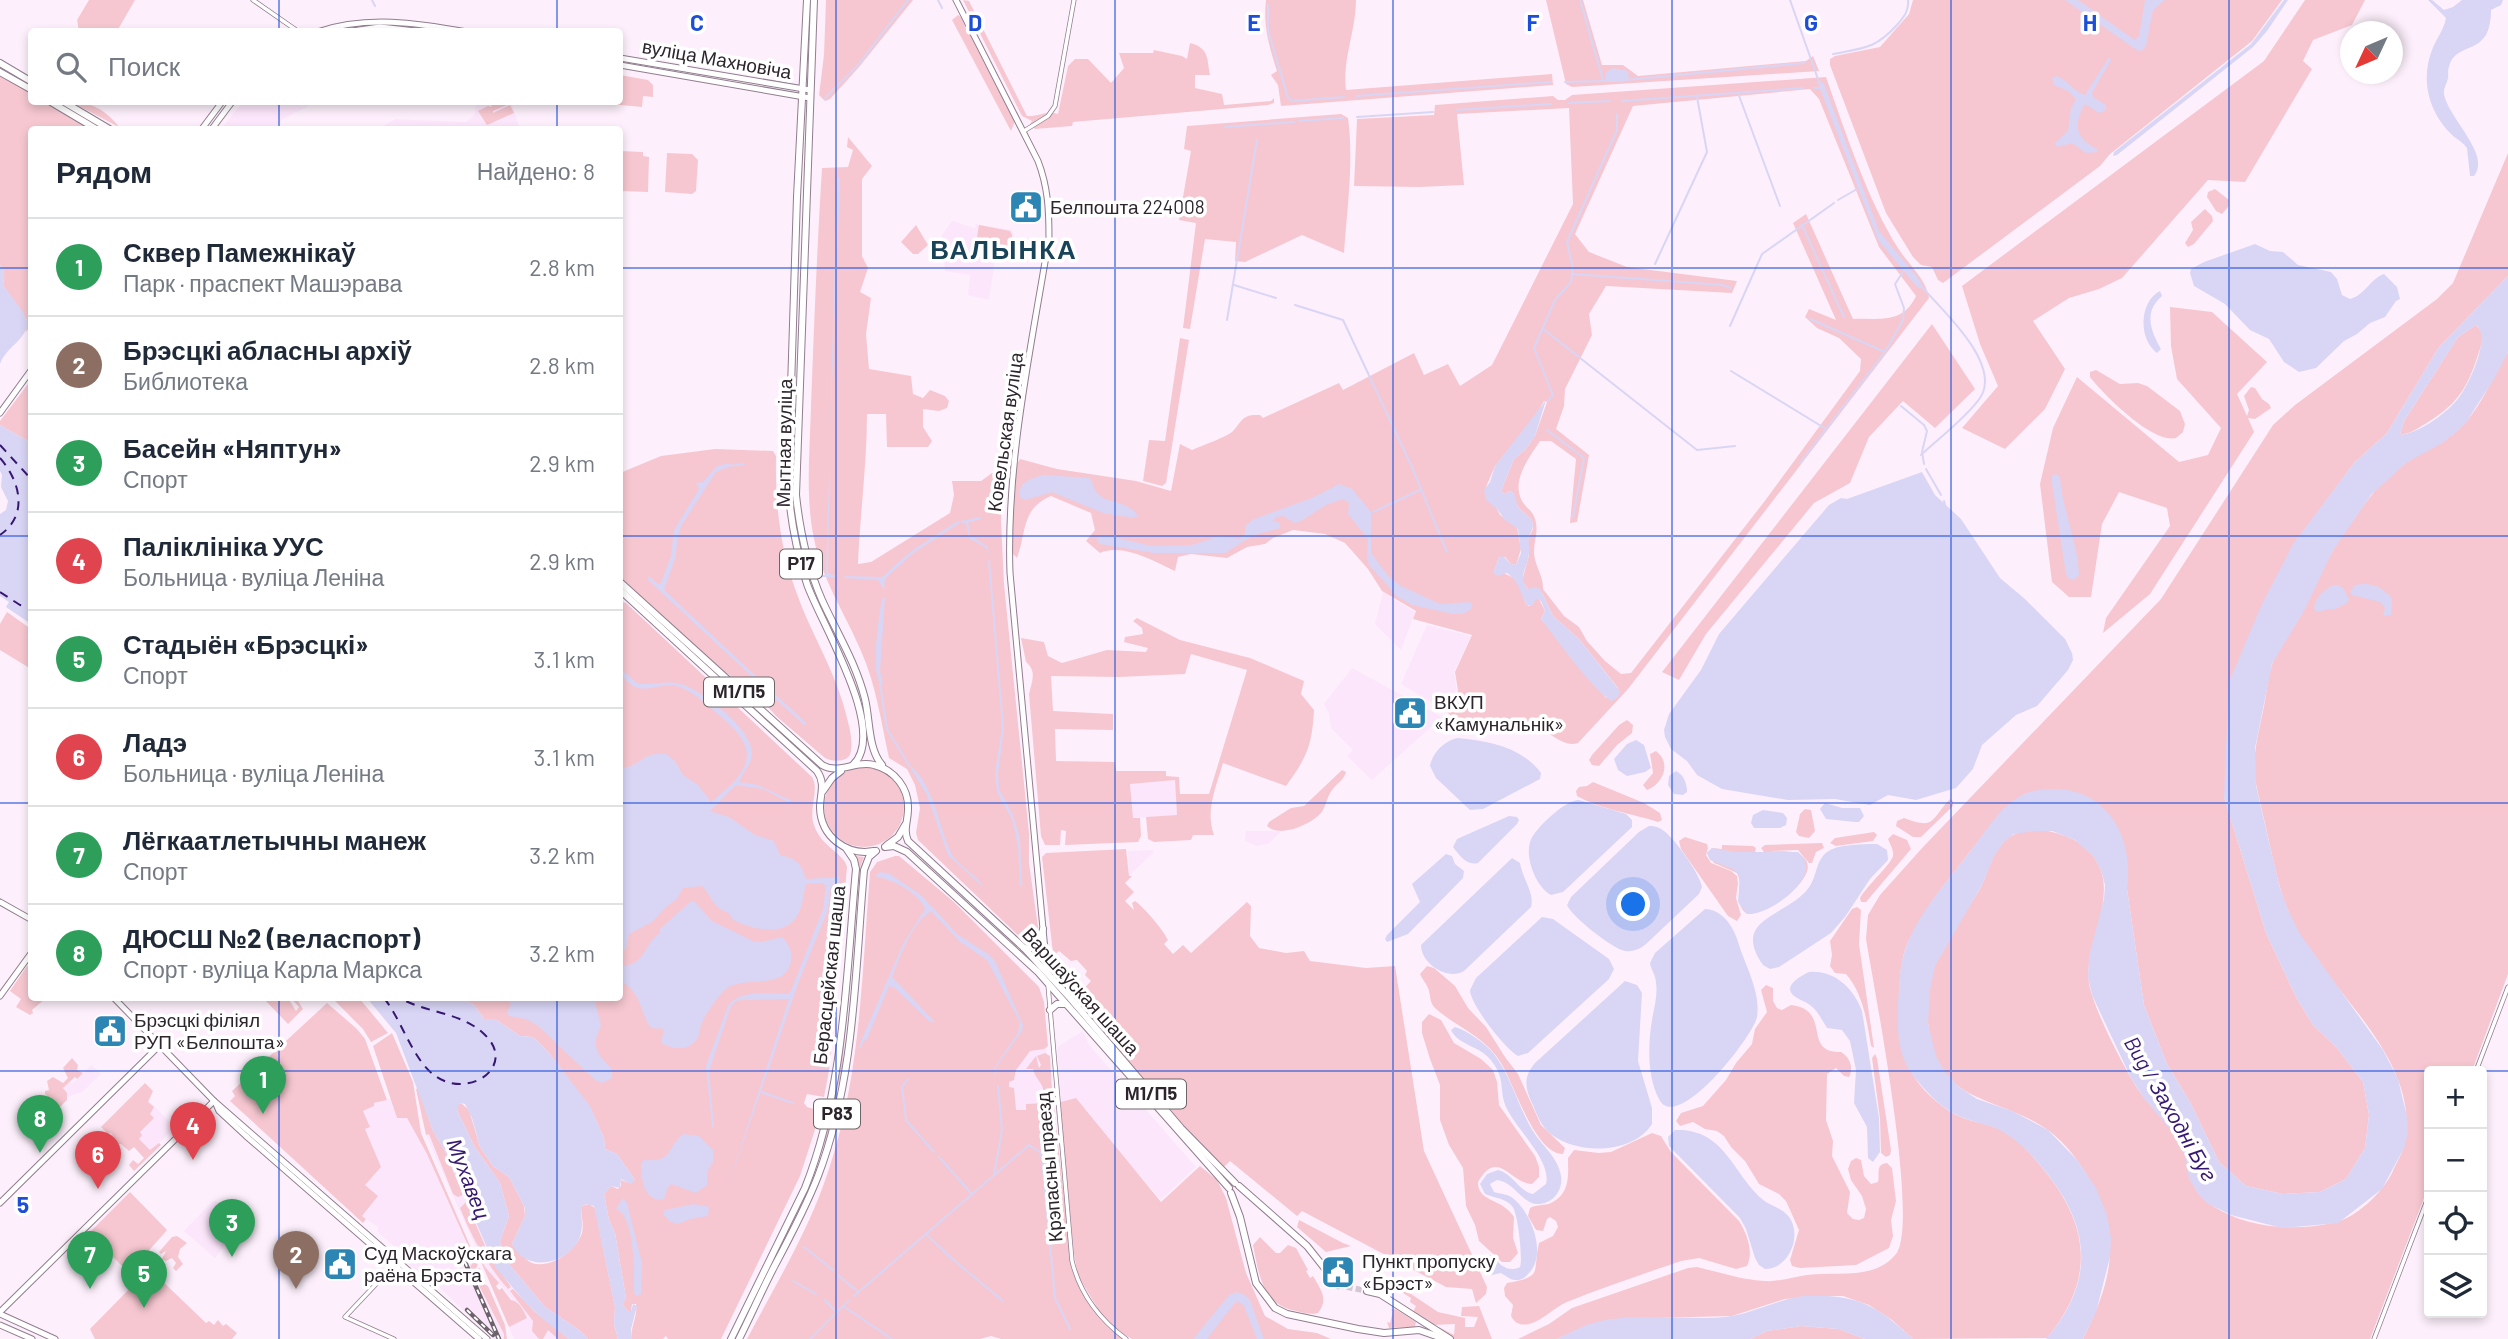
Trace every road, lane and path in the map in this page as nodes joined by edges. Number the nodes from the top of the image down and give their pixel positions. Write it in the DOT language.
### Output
graph roads {
  1 [pos="253,0"];
  2 [pos="807,0"];
  3 [pos="814,0"];
  4 [pos="956,0"];
  5 [pos="1074,0"];
  6 [pos="293,28"];
  7 [pos="331,28"];
  8 [pos="443,28"];
  9 [pos="623,58"];
  10 [pos="0,64"];
  11 [pos="623,66"];
  12 [pos="0,72"];
  13 [pos="28,80"];
  14 [pos="28,88"];
  15 [pos="807,89"];
  16 [pos="806,98"];
  17 [pos="62,105"];
  18 [pos="64,105"];
  19 [pos="220,105"];
  20 [pos="230,105"];
  21 [pos="92,126"];
  22 [pos="103,126"];
  23 [pos="204,126"];
  24 [pos="214,126"];
  25 [pos="1024,131"];
  26 [pos="28,375"];
  27 [pos="0,413"];
  28 [pos="623,585"];
  29 [pos="623,593"];
  30 [pos="853,765"];
  31 [pos="845,768"];
  32 [pos="886,770"];
  33 [pos="823,792"];
  34 [pos="906,823"];
  35 [pos="885,847"];
  36 [pos="846,848"];
  37 [pos="876,851"];
  38 [pos="0,902"];
  39 [pos="28,918"];
  40 [pos="1043,929"];
  41 [pos="1044,945"];
  42 [pos="1024,948"];
  43 [pos="28,958"];
  44 [pos="1024,958"];
  45 [pos="1035,959"];
  46 [pos="1047,972"];
  47 [pos="1047,983"];
  48 [pos="2508,987"];
  49 [pos="0,996"];
  50 [pos="117,1001"];
  51 [pos="1065,1004"];
  52 [pos="1050,1010"];
  53 [pos="160,1045"];
  54 [pos="1110,1051"];
  55 [pos="2478,1066"];
  56 [pos="214,1101"];
  57 [pos="0,1203"];
  58 [pos="2424,1208"];
  59 [pos="396,1263"];
  60 [pos="1338,1285"];
  61 [pos="1367,1291"];
  62 [pos="0,1313"];
  63 [pos="0,1325"];
  64 [pos="32,1339"];
  65 [pos="55,1339"];
  66 [pos="394,1339"];
  67 [pos="479,1339"];
  68 [pos="487,1339"];
  69 [pos="731,1339"];
  70 [pos="739,1339"];
  71 [pos="1126,1339"];
  72 [pos="1448,1339"];
  73 [pos="2374,1339"];
  1 -- 6 [label="street"];
  2 -- 15 [label="highway, Мытная вуліца / Р17"];
  3 -- 15 [label="highway, Мытная вуліца / Р17"];
  4 -- 25 [label="main road, Ковельская вуліца"];
  5 -- 25 [label="street"];
  7 -- 8 [label="main road"];
  9 -- 15 [label="main road, вуліца Махновіча"];
  10 -- 13 [label="highway"];
  11 -- 16 [label="main road, вуліца Махновіча"];
  12 -- 14 [label="highway"];
  15 -- 16 [label="highway, Мытная вуліца / Р17"];
  16 -- 30 [label="highway, Мытная вуліца / Р17"];
  16 -- 32 [label="highway, Мытная вуліца / Р17"];
  17 -- 21 [label="highway"];
  18 -- 22 [label="highway"];
  19 -- 23 [label="main road"];
  20 -- 24 [label="main road"];
  25 -- 40 [label="main road, Ковельская вуліца"];
  26 -- 27 [label="main road"];
  28 -- 31 [label="highway, М1/П5"];
  29 -- 33 [label="highway, М1/П5"];
  30 -- 31 [label="highway"];
  30 -- 32 [label="highway"];
  31 -- 33 [label="highway"];
  32 -- 34 [label="highway, Варшаўская шаша / М1/П5"];
  33 -- 36 [label="highway, М1/П5"];
  34 -- 35 [label="highway"];
  34 -- 42 [label="highway, Варшаўская шаша / М1/П5"];
  35 -- 37 [label="highway"];
  35 -- 44 [label="highway, Варшаўская шаша / М1/П5"];
  36 -- 37 [label="highway"];
  36 -- 69 [label="highway, Берасцейская шаша / Р83"];
  37 -- 70 [label="highway, Берасцейская шаша / Р83"];
  38 -- 39 [label="main road"];
  40 -- 41 [label="main road, Ковельская вуліца"];
  40 -- 42 [label="highway"];
  41 -- 45 [label="highway"];
  41 -- 46 [label="main road, Ковельская вуліца"];
  42 -- 45 [label="highway, Варшаўская шаша / М1/П5"];
  43 -- 49 [label="main road"];
  44 -- 45 [label="highway"];
  44 -- 47 [label="highway, Варшаўская шаша / М1/П5"];
  45 -- 46 [label="highway, Варшаўская шаша / М1/П5"];
  46 -- 47 [label="street, Крэпасны праезд"];
  46 -- 54 [label="highway, Варшаўская шаша / М1/П5"];
  47 -- 51 [label="highway, Варшаўская шаша / М1/П5"];
  47 -- 52 [label="street, Крэпасны праезд"];
  48 -- 55 [label="street"];
  50 -- 53 [label="main road"];
  51 -- 52 [label="highway"];
  51 -- 54 [label="highway, Варшаўская шаша / М1/П5"];
  52 -- 71 [label="street, Крэпасны праезд"];
  53 -- 56 [label="main road"];
  53 -- 57 [label="main road"];
  54 -- 60 [label="highway, Варшаўская шаша / М1/П5"];
  54 -- 72 [label="highway, Варшаўская шаша / М1/П5"];
  56 -- 59 [label="main road"];
  56 -- 62 [label="main road"];
  58 -- 73 [label="street"];
  59 -- 66 [label="street"];
  59 -- 67 [label="main road"];
  59 -- 68 [label="main road"];
  61 -- 72 [label="highway, Варшаўская шаша / М1/П5"];
  62 -- 65 [label="main road"];
  63 -- 64 [label="main road"];
}
